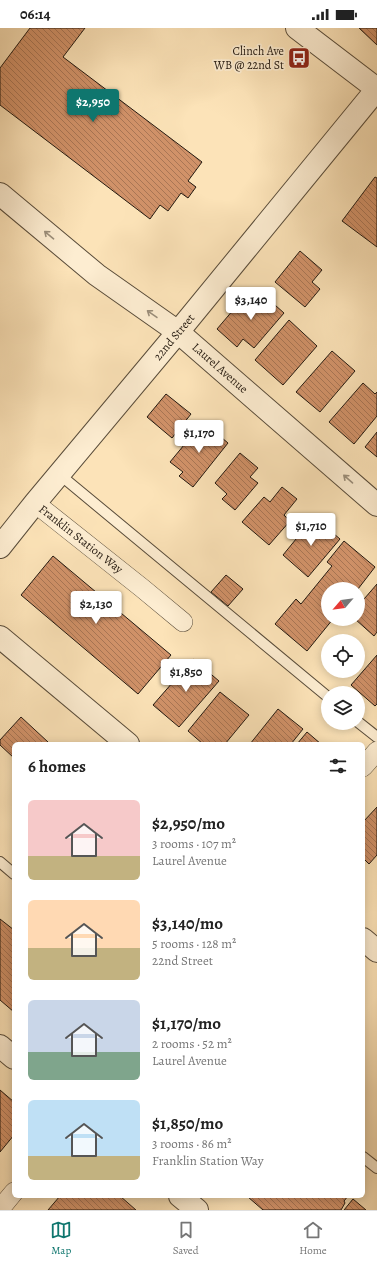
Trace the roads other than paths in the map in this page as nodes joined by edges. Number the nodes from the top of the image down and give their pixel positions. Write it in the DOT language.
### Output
graph roads {
  1 [pos="297,28"];
  2 [pos="377,89"];
  3 [pos="0,194"];
  4 [pos="178,332"];
  5 [pos="59,474"];
  6 [pos="35,503"];
  7 [pos="377,505"];
  8 [pos="0,547"];
  9 [pos="183,622"];
  10 [pos="0,637"];
  11 [pos="321,691"];
  12 [pos="365,728"];
  13 [pos="377,738"];
  14 [pos="126,742"];
  15 [pos="377,751"];
  16 [pos="365,765"];
  17 [pos="0,862"];
  18 [pos="12,872"];
  19 [pos="365,941"];
  20 [pos="377,951"];
  21 [pos="0,1046"];
  22 [pos="12,1056"];
  23 [pos="365,1159"];
  24 [pos="377,1168"];
  25 [pos="12,1194"];
  26 [pos="182,1198"];
  27 [pos="0,1209"];
  28 [pos="197,1210"];
  1 -- 2 [label="street"];
  2 -- 4 [label="street, 22nd Street"];
  4 -- 3 [label="street, Laurel Avenue, one-way"];
  4 -- 5 [label="street, 22nd Street"];
  7 -- 4 [label="street, Laurel Avenue, one-way"];
  5 -- 6 [label="street, 22nd Street"];
  5 -- 11 [label="lane"];
  6 -- 8 [label="street, 22nd Street"];
  6 -- 9 [label="street, Franklin Station Way"];
  10 -- 14 [label="street"];
  12 -- 13 [label="lane"];
  15 -- 16 [label="street"];
  17 -- 18 [label="lane"];
  19 -- 20 [label="street"];
  21 -- 22 [label="street"];
  23 -- 24 [label="lane"];
  25 -- 27 [label="street"];
  26 -- 28 [label="street"];
}
